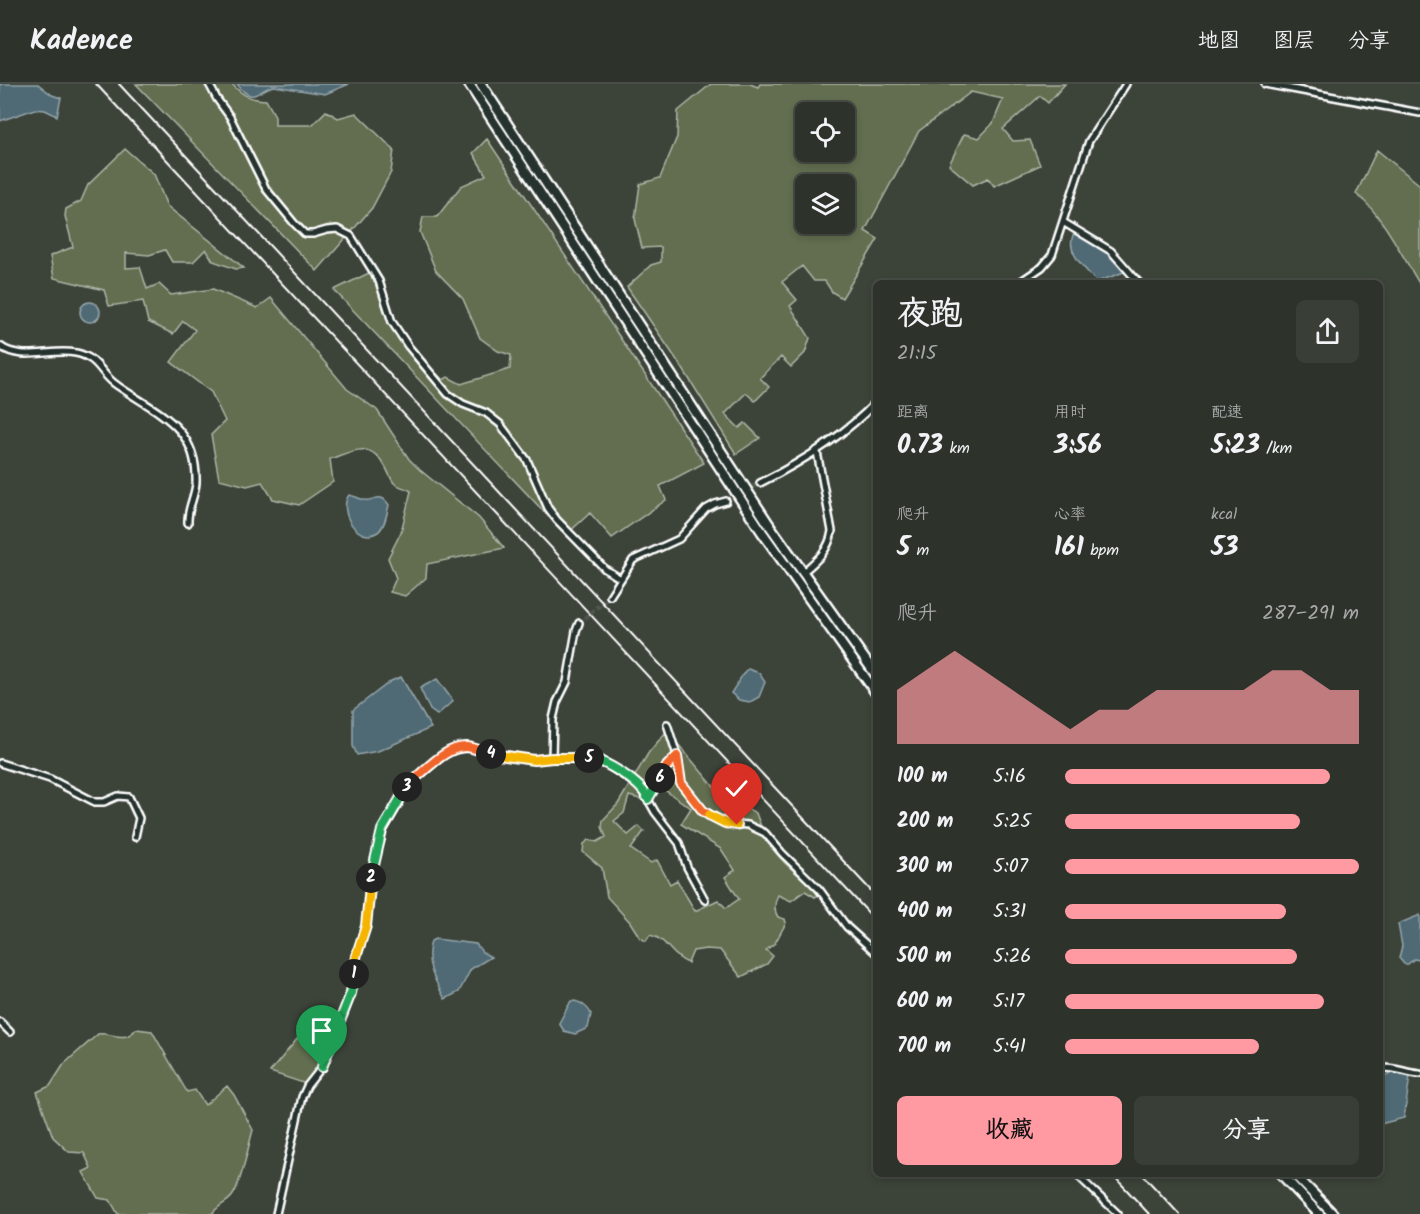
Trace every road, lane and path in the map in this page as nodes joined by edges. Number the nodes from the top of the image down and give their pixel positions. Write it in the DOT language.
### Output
graph roads {
  1 [pos="209,84"];
  2 [pos="469,84"];
  3 [pos="481,84"];
  4 [pos="1126,84"];
  5 [pos="1265,84"];
  6 [pos="1420,113"];
  7 [pos="1063,222"];
  8 [pos="1023,280"];
  9 [pos="1136,280"];
  10 [pos="0,346"];
  11 [pos="873,405"];
  12 [pos="817,452"];
  13 [pos="760,483"];
  14 [pos="726,501"];
  15 [pos="188,523"];
  16 [pos="802,573"];
  17 [pos="621,579"];
  18 [pos="610,596"];
  19 [pos="579,623"];
  20 [pos="873,671"];
  21 [pos="873,689"];
  22 [pos="667,724"];
  23 [pos="677,756"];
  24 [pos="552,758"];
  25 [pos="0,763"];
  26 [pos="648,799"];
  27 [pos="135,837"];
  28 [pos="705,900"];
  29 [pos="873,950"];
  30 [pos="0,1022"];
  31 [pos="10,1032"];
  32 [pos="1383,1068"];
  33 [pos="1420,1074"];
  34 [pos="1079,1177"];
  35 [pos="1284,1177"];
  36 [pos="1297,1177"];
  37 [pos="276,1214"];
  38 [pos="1118,1214"];
  39 [pos="1319,1214"];
  40 [pos="1333,1214"];
  1 -- 17 [label="street"];
  2 -- 21 [label="main road"];
  3 -- 16 [label="main road"];
  4 -- 7 [label="street"];
  5 -- 6 [label="street"];
  7 -- 8 [label="street"];
  7 -- 9 [label="street"];
  10 -- 15 [label="street"];
  11 -- 12 [label="street"];
  12 -- 13 [label="street"];
  12 -- 16 [label="street"];
  14 -- 17 [label="street"];
  16 -- 20 [label="main road"];
  17 -- 18 [label="street"];
  19 -- 24 [label="street"];
  22 -- 23 [label="street"];
  23 -- 26 [label="street"];
  23 -- 29 [label="street"];
  24 -- 26 [label="street"];
  24 -- 37 [label="street"];
  25 -- 27 [label="street"];
  26 -- 28 [label="street"];
  30 -- 31 [label="street"];
  32 -- 33 [label="street"];
  34 -- 38 [label="street"];
  35 -- 39 [label="main road"];
  36 -- 40 [label="main road"];
}
